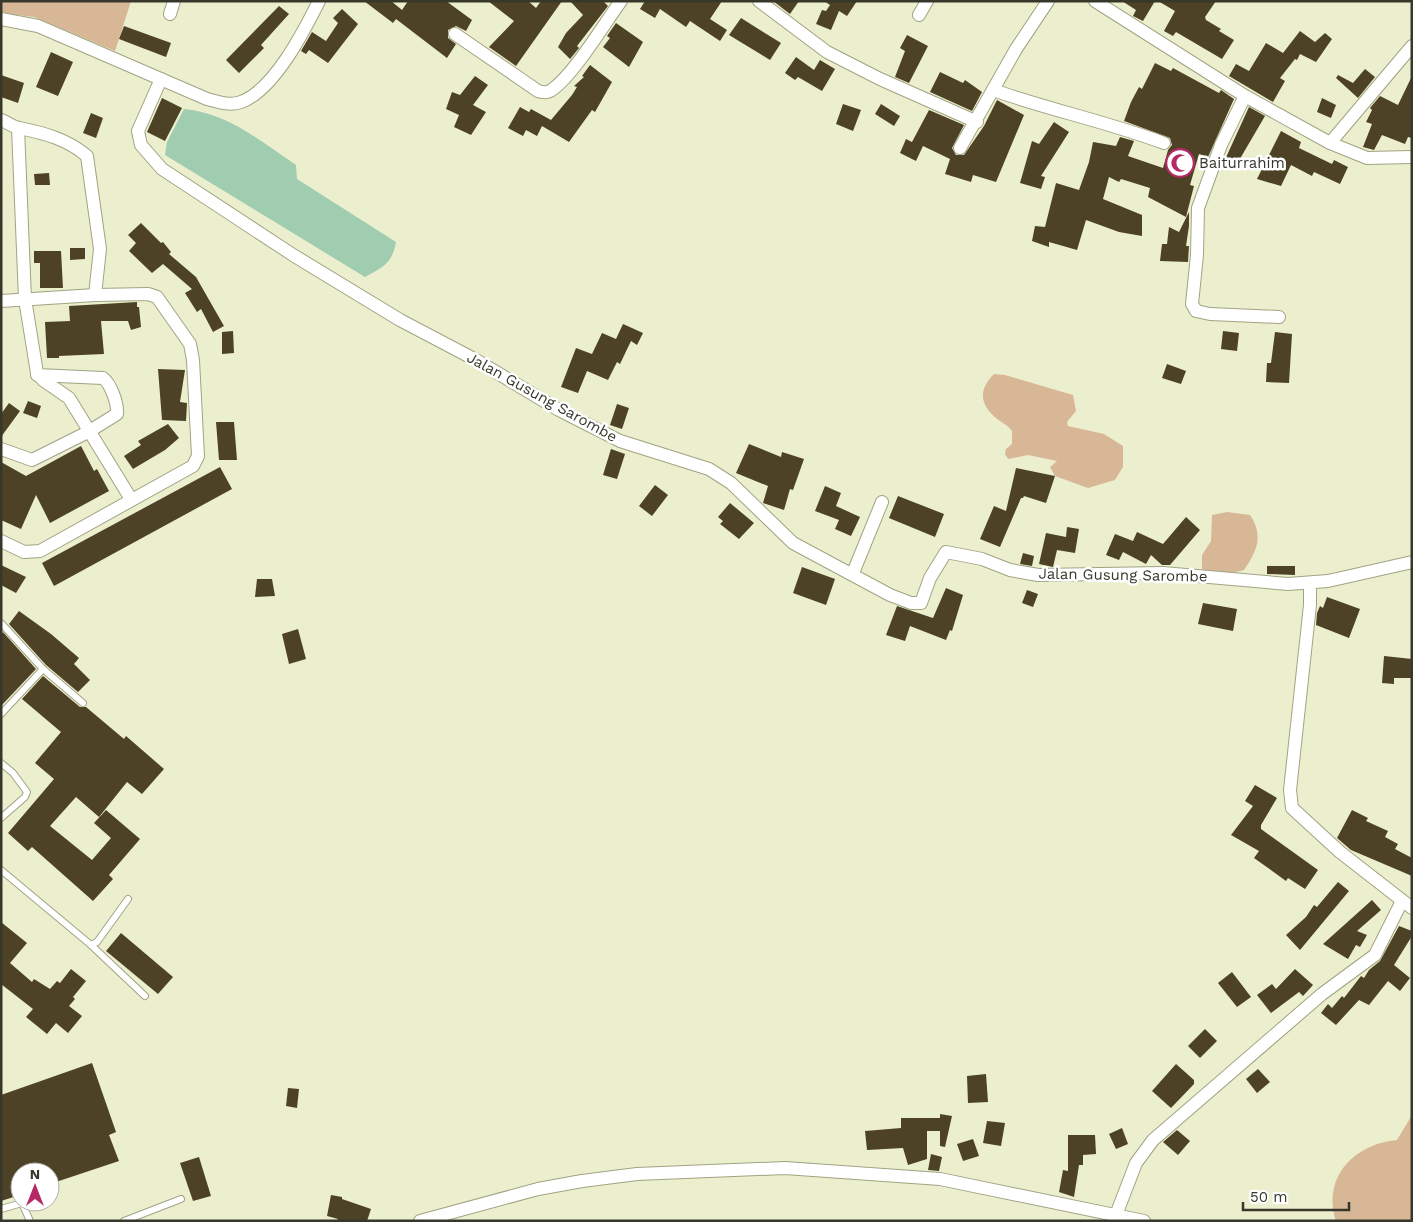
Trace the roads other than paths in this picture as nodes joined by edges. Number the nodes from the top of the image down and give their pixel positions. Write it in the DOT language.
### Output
graph roads {
  1 [pos="174,1"];
  2 [pos="319,1"];
  3 [pos="621,1"];
  4 [pos="759,1"];
  5 [pos="927,1"];
  6 [pos="1048,1"];
  7 [pos="1094,1"];
  8 [pos="170,14"];
  9 [pos="919,15"];
  10 [pos="1,18"];
  11 [pos="455,34"];
  12 [pos="1412,46"];
  13 [pos="161,80"];
  14 [pos="993,90"];
  15 [pos="1245,96"];
  16 [pos="1,120"];
  17 [pos="977,122"];
  18 [pos="18,128"];
  19 [pos="1164,143"];
  20 [pos="1330,143"];
  21 [pos="960,148"];
  22 [pos="1412,157"];
  23 [pos="95,295"];
  24 [pos="25,299"];
  25 [pos="1,301"];
  26 [pos="1279,317"];
  27 [pos="38,375"];
  28 [pos="88,432"];
  29 [pos="1,449"];
  30 [pos="131,499"];
  31 [pos="882,502"];
  32 [pos="1,541"];
  33 [pos="1412,562"];
  34 [pos="852,573"];
  35 [pos="1310,584"];
  36 [pos="1,623"];
  37 [pos="43,669"];
  38 [pos="83,703"];
  39 [pos="1,714"];
  40 [pos="1,763"];
  41 [pos="1,818"];
  42 [pos="1,870"];
  43 [pos="128,899"];
  44 [pos="1407,904"];
  45 [pos="91,945"];
  46 [pos="144,996"];
  47 [pos="181,1199"];
  48 [pos="1,1210"];
  49 [pos="1116,1215"];
  50 [pos="30,1221"];
  51 [pos="124,1221"];
  52 [pos="420,1221"];
  53 [pos="1144,1221"];
  1 -- 8 [label="street"];
  2 -- 13 [label="street"];
  3 -- 11 [label="street"];
  4 -- 17 [label="street"];
  5 -- 9 [label="street"];
  6 -- 14 [label="street"];
  7 -- 15 [label="street"];
  10 -- 13 [label="street"];
  12 -- 20 [label="street"];
  13 -- 34 [label="street, Jalan Gusung Sarombe"];
  14 -- 17 [label="street"];
  14 -- 19 [label="street"];
  15 -- 20 [label="street"];
  15 -- 26 [label="street"];
  16 -- 18 [label="street"];
  17 -- 21 [label="street"];
  18 -- 23 [label="street"];
  18 -- 24 [label="street"];
  20 -- 22 [label="street"];
  23 -- 24 [label="street"];
  23 -- 30 [label="street"];
  24 -- 25 [label="street"];
  24 -- 27 [label="street"];
  27 -- 28 [label="street"];
  27 -- 28 [label="street"];
  28 -- 29 [label="street"];
  28 -- 30 [label="street"];
  30 -- 32 [label="street"];
  31 -- 34 [label="street"];
  33 -- 35 [label="street, Jalan Gusung Sarombe"];
  34 -- 35 [label="street, Jalan Gusung Sarombe"];
  35 -- 44 [label="street"];
  36 -- 37 [label="lane"];
  37 -- 38 [label="lane"];
  37 -- 39 [label="lane"];
  40 -- 41 [label="lane"];
  42 -- 45 [label="lane"];
  43 -- 45 [label="lane"];
  44 -- 49 [label="street"];
  45 -- 46 [label="lane"];
  47 -- 51 [label="lane"];
  48 -- 50 [label="lane"];
  49 -- 52 [label="street"];
  49 -- 53 [label="street"];
}
